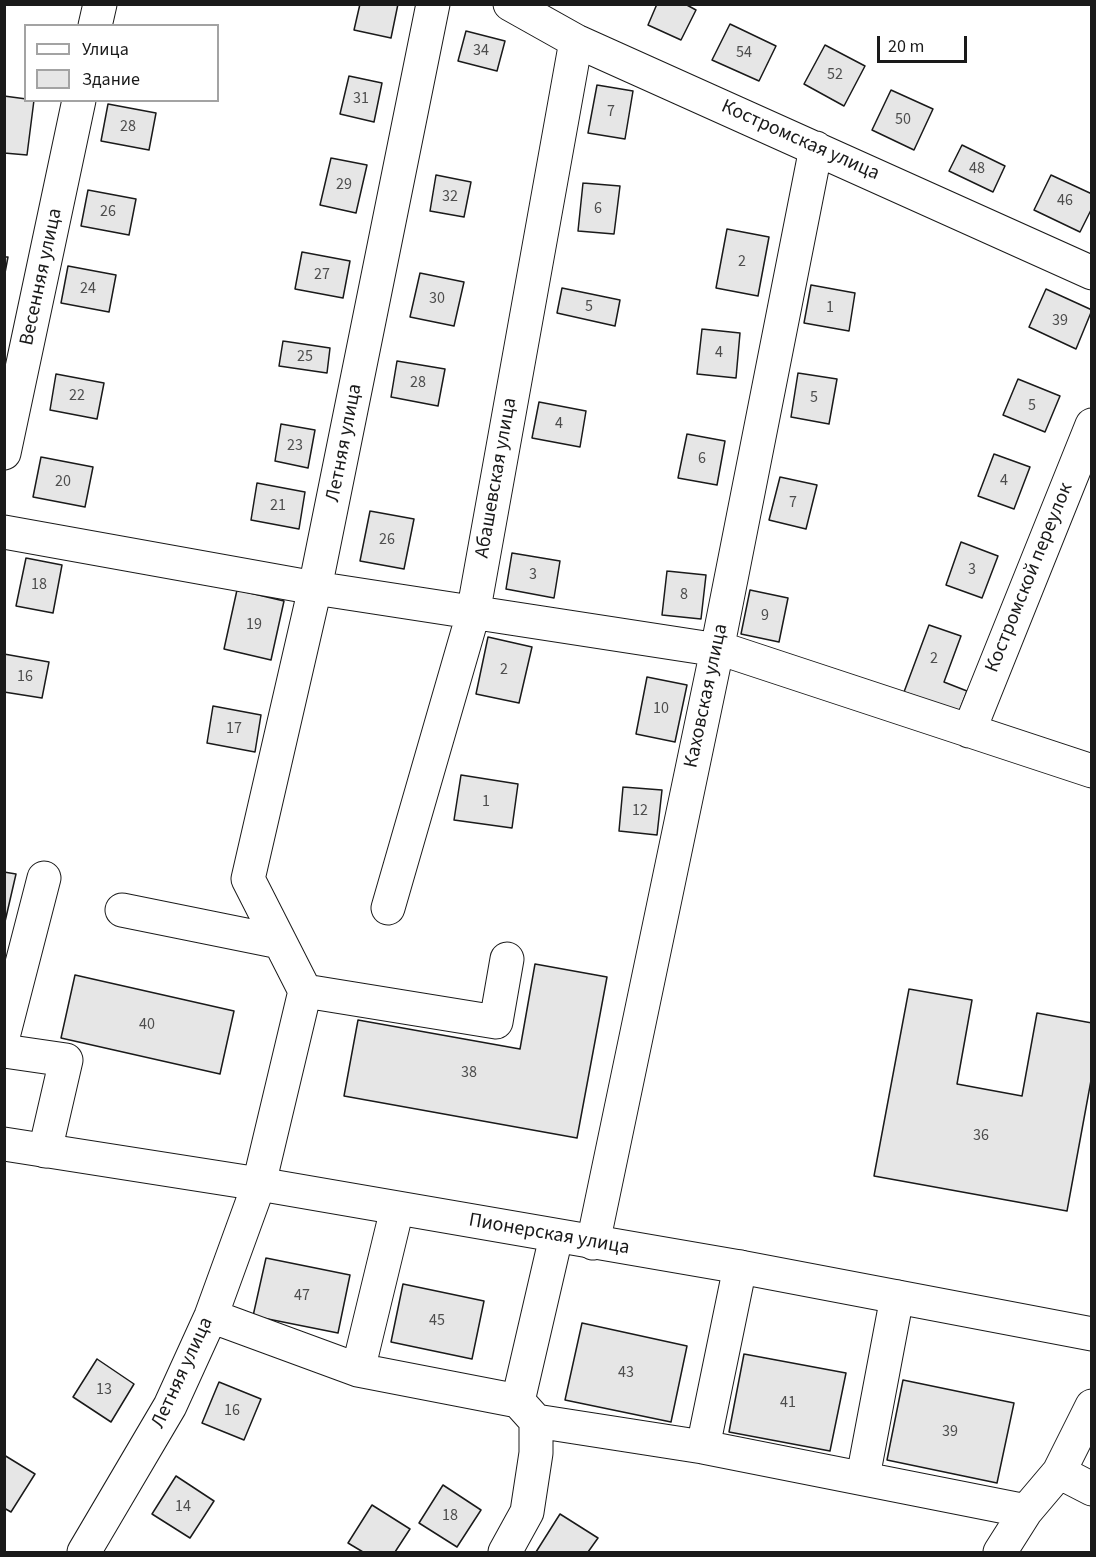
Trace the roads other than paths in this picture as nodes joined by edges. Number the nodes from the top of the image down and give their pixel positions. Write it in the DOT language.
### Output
graph roads {
  1 [pos="100,4"];
  2 [pos="433,4"];
  3 [pos="510,4"];
  4 [pos="95,24"];
  5 [pos="576,41"];
  6 [pos="80,102"];
  7 [pos="816,148"];
  8 [pos="1092,273"];
  9 [pos="1092,425"];
  10 [pos="4,453"];
  11 [pos="4,532"];
  12 [pos="315,588"];
  13 [pos="473,614"];
  14 [pos="717,650"];
  15 [pos="969,731"];
  16 [pos="1092,771"];
  17 [pos="44,878"];
  18 [pos="388,908"];
  19 [pos="122,910"];
  20 [pos="280,942"];
  21 [pos="507,958"];
  22 [pos="304,991"];
  23 [pos="4,1033"];
  24 [pos="4,1051"];
  25 [pos="4,1144"];
  26 [pos="45,1151"];
  27 [pos="259,1184"];
  28 [pos="397,1209"];
  29 [pos="556,1237"];
  30 [pos="593,1243"];
  31 [pos="740,1267"];
  32 [pos="897,1297"];
  33 [pos="211,1316"];
  34 [pos="1092,1334"];
  35 [pos="358,1370"];
  36 [pos="1092,1406"];
  37 [pos="527,1411"];
  38 [pos="703,1447"];
  39 [pos="1059,1472"];
  40 [pos="863,1477"];
  41 [pos="1092,1489"];
  42 [pos="1026,1510"];
  43 [pos="84,1552"];
  44 [pos="505,1552"];
  45 [pos="1000,1552"];
  1 -- 4 [label="street"];
  2 -- 12 [label="street, Летняя улица"];
  3 -- 5 [label="street, Костромская улица"];
  5 -- 7 [label="street, Костромская улица"];
  5 -- 13 [label="street, Абашевская улица"];
  6 -- 10 [label="street, Весенняя улица"];
  7 -- 8 [label="street, Костромская улица"];
  7 -- 14 [label="street, Каховская улица"];
  9 -- 15 [label="street, Костромской переулок"];
  11 -- 12 [label="street"];
  12 -- 13 [label="street"];
  12 -- 20 [label="street, Летняя улица"];
  13 -- 14 [label="street"];
  13 -- 18 [label="street, Абашевская улица"];
  14 -- 15 [label="street"];
  14 -- 30 [label="street, Каховская улица"];
  15 -- 16 [label="street"];
  17 -- 23 [label="street"];
  19 -- 20 [label="street"];
  20 -- 22 [label="street"];
  21 -- 22 [label="street"];
  22 -- 27 [label="street, Летняя улица"];
  24 -- 26 [label="street"];
  25 -- 26 [label="street, Пионерская улица"];
  26 -- 27 [label="street, Пионерская улица"];
  27 -- 28 [label="street, Пионерская улица"];
  27 -- 33 [label="street, Летняя улица"];
  28 -- 29 [label="street, Пионерская улица"];
  28 -- 35 [label="street"];
  29 -- 30 [label="street, Пионерская улица"];
  29 -- 37 [label="street"];
  30 -- 31 [label="street, Пионерская улица"];
  31 -- 32 [label="street, Пионерская улица"];
  31 -- 38 [label="street"];
  32 -- 34 [label="street, Пионерская улица"];
  32 -- 40 [label="street"];
  33 -- 35 [label="street"];
  33 -- 43 [label="street, Летняя улица"];
  35 -- 37 [label="street"];
  36 -- 39 [label="street"];
  37 -- 38 [label="street"];
  37 -- 44 [label="street"];
  38 -- 40 [label="street"];
  39 -- 41 [label="street"];
  39 -- 42 [label="street"];
  40 -- 42 [label="street"];
  42 -- 45 [label="street"];
}
